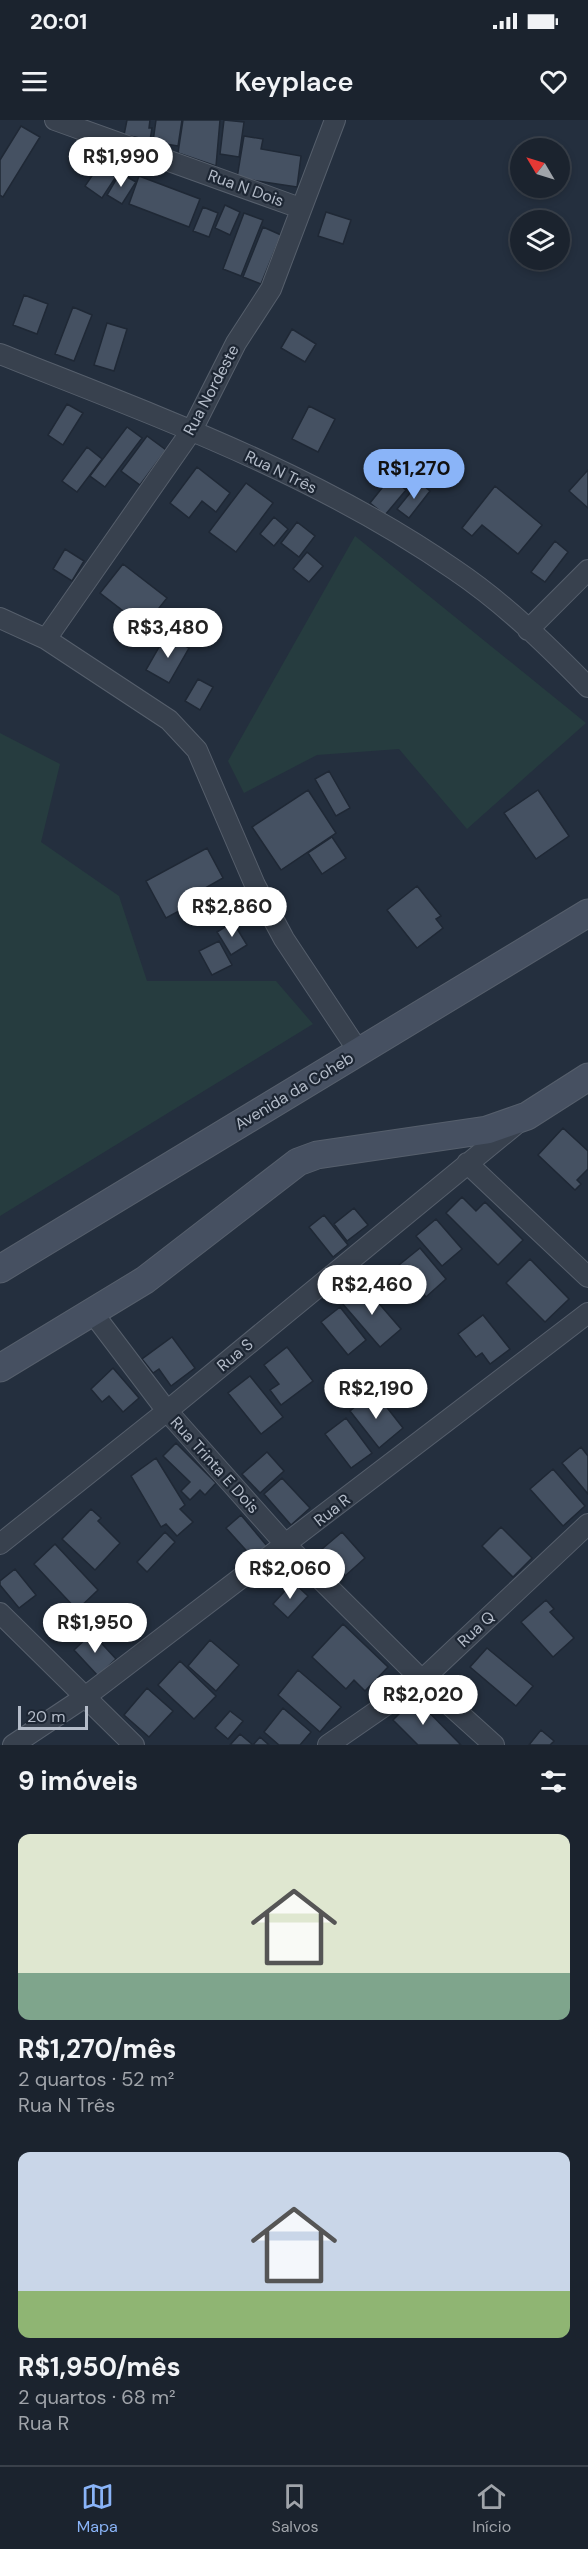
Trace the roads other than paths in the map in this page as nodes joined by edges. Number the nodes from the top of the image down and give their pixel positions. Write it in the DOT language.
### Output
graph roads {
  1 [pos="55,120"];
  2 [pos="335,120"];
  3 [pos="300,208"];
  4 [pos="0,354"];
  5 [pos="192,430"];
  6 [pos="588,570"];
  7 [pos="0,618"];
  8 [pos="528,630"];
  9 [pos="46,639"];
  10 [pos="588,687"];
  11 [pos="588,913"];
  12 [pos="359,1052"];
  13 [pos="588,1077"];
  14 [pos="527,1116"];
  15 [pos="467,1163"];
  16 [pos="0,1269"];
  17 [pos="588,1277"];
  18 [pos="92,1312"];
  19 [pos="588,1313"];
  20 [pos="0,1368"];
  21 [pos="167,1411"];
  22 [pos="588,1524"];
  23 [pos="0,1544"];
  24 [pos="286,1545"];
  25 [pos="0,1613"];
  26 [pos="422,1680"];
  27 [pos="85,1697"];
  28 [pos="13,1745"];
  29 [pos="134,1745"];
  30 [pos="328,1745"];
  31 [pos="494,1745"];
  1 -- 3 [label="street, Rua N Dois"];
  2 -- 3 [label="street, Rua Nordeste"];
  3 -- 5 [label="street, Rua Nordeste"];
  4 -- 5 [label="street, Rua N Três"];
  5 -- 8 [label="street, Rua N Três"];
  5 -- 9 [label="street, Rua Nordeste"];
  6 -- 8 [label="street"];
  7 -- 9 [label="street"];
  8 -- 10 [label="street, Rua N Três"];
  9 -- 12 [label="street"];
  11 -- 12 [label="main road, Avenida da Coheb"];
  12 -- 16 [label="main road, Avenida da Coheb"];
  13 -- 14 [label="main road"];
  14 -- 15 [label="street, Rua S"];
  14 -- 18 [label="main road"];
  15 -- 17 [label="street"];
  15 -- 21 [label="street, Rua S"];
  18 -- 20 [label="main road"];
  18 -- 21 [label="street, Rua Trinta E Dois"];
  19 -- 24 [label="street, Rua R"];
  21 -- 23 [label="street, Rua S"];
  21 -- 24 [label="street, Rua Trinta E Dois"];
  22 -- 26 [label="street, Rua Q"];
  24 -- 26 [label="street, Rua Trinta E Dois"];
  24 -- 27 [label="street, Rua R"];
  25 -- 27 [label="street"];
  26 -- 30 [label="street, Rua Q"];
  26 -- 31 [label="street, Rua Trinta E Dois"];
  27 -- 28 [label="street, Rua R"];
  27 -- 29 [label="street"];
}
